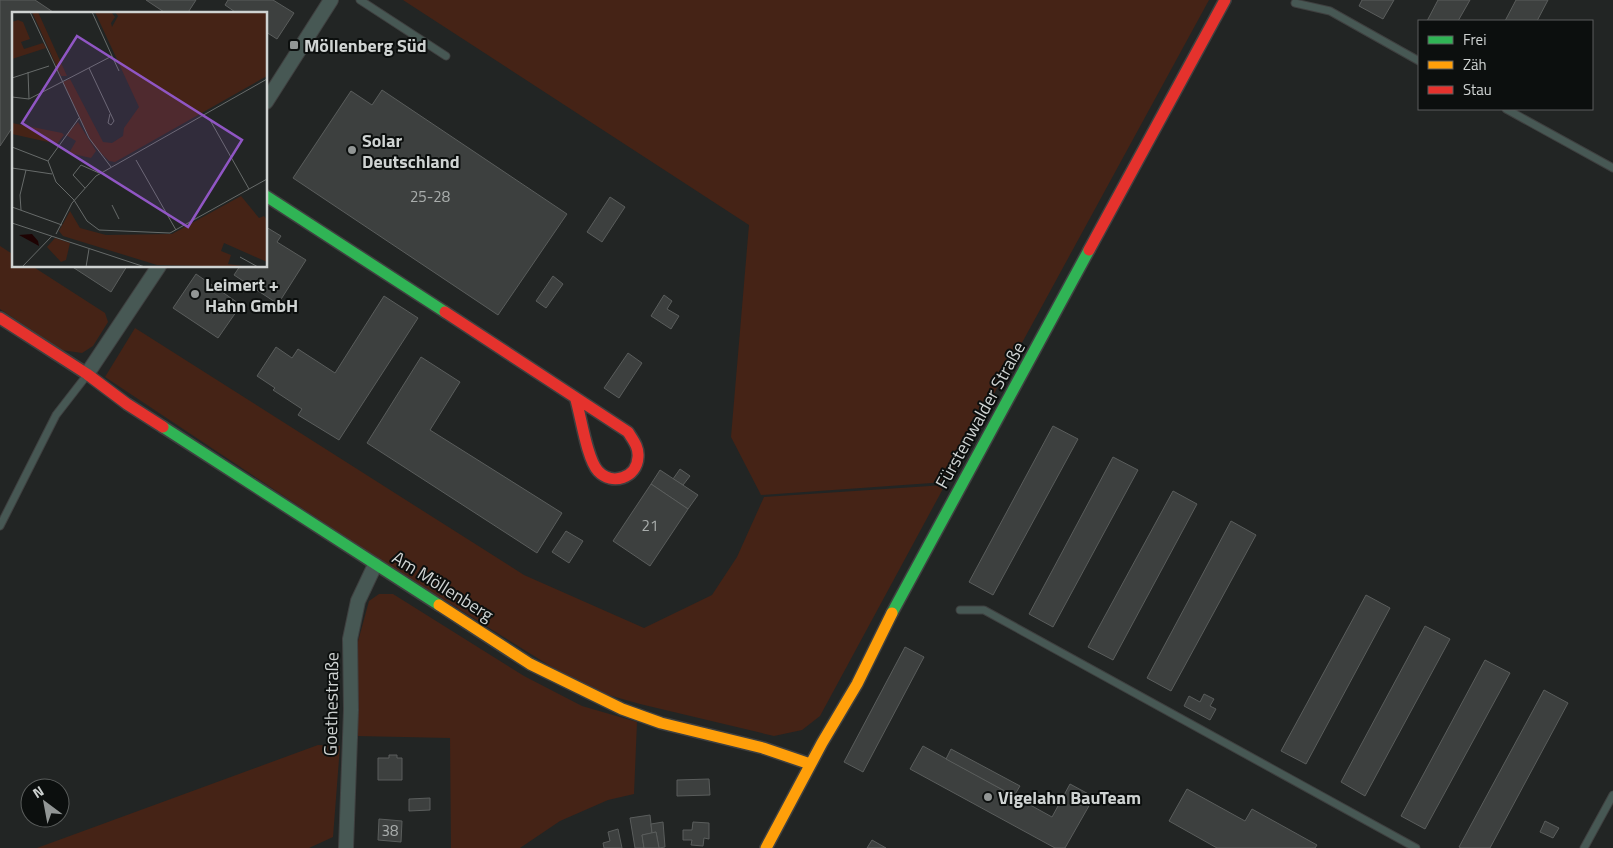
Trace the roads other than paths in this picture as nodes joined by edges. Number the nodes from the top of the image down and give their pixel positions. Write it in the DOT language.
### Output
graph roads {
  1 [pos="332,0"];
  2 [pos="360,0"];
  3 [pos="1225,0"];
  4 [pos="1295,3"];
  5 [pos="446,56"];
  6 [pos="1418,60"];
  7 [pos="268,99"];
  8 [pos="1508,110"];
  9 [pos="1613,168"];
  10 [pos="268,197"];
  11 [pos="158,268"];
  12 [pos="0,318"];
  13 [pos="87,374"];
  14 [pos="576,400"];
  15 [pos="0,526"];
  16 [pos="375,565"];
  17 [pos="960,610"];
  18 [pos="810,764"];
  19 [pos="1613,795"];
  20 [pos="346,848"];
  21 [pos="766,848"];
  22 [pos="1416,848"];
  23 [pos="1584,848"];
  1 -- 7 [label="street"];
  2 -- 5 [label="lane"];
  3 -- 18 [label="street, Fürstenwalder Straße"];
  4 -- 6 [label="lane"];
  8 -- 9 [label="lane"];
  10 -- 14 [label="street"];
  11 -- 13 [label="street"];
  12 -- 13 [label="street, Am Möllenberg"];
  13 -- 15 [label="lane"];
  13 -- 16 [label="street, Am Möllenberg"];
  14 -- 14 [label="street"];
  16 -- 18 [label="street, Am Möllenberg"];
  16 -- 20 [label="street, Goethestraße"];
  17 -- 22 [label="lane"];
  18 -- 21 [label="street, Fürstenwalder Straße"];
  19 -- 23 [label="lane"];
}
